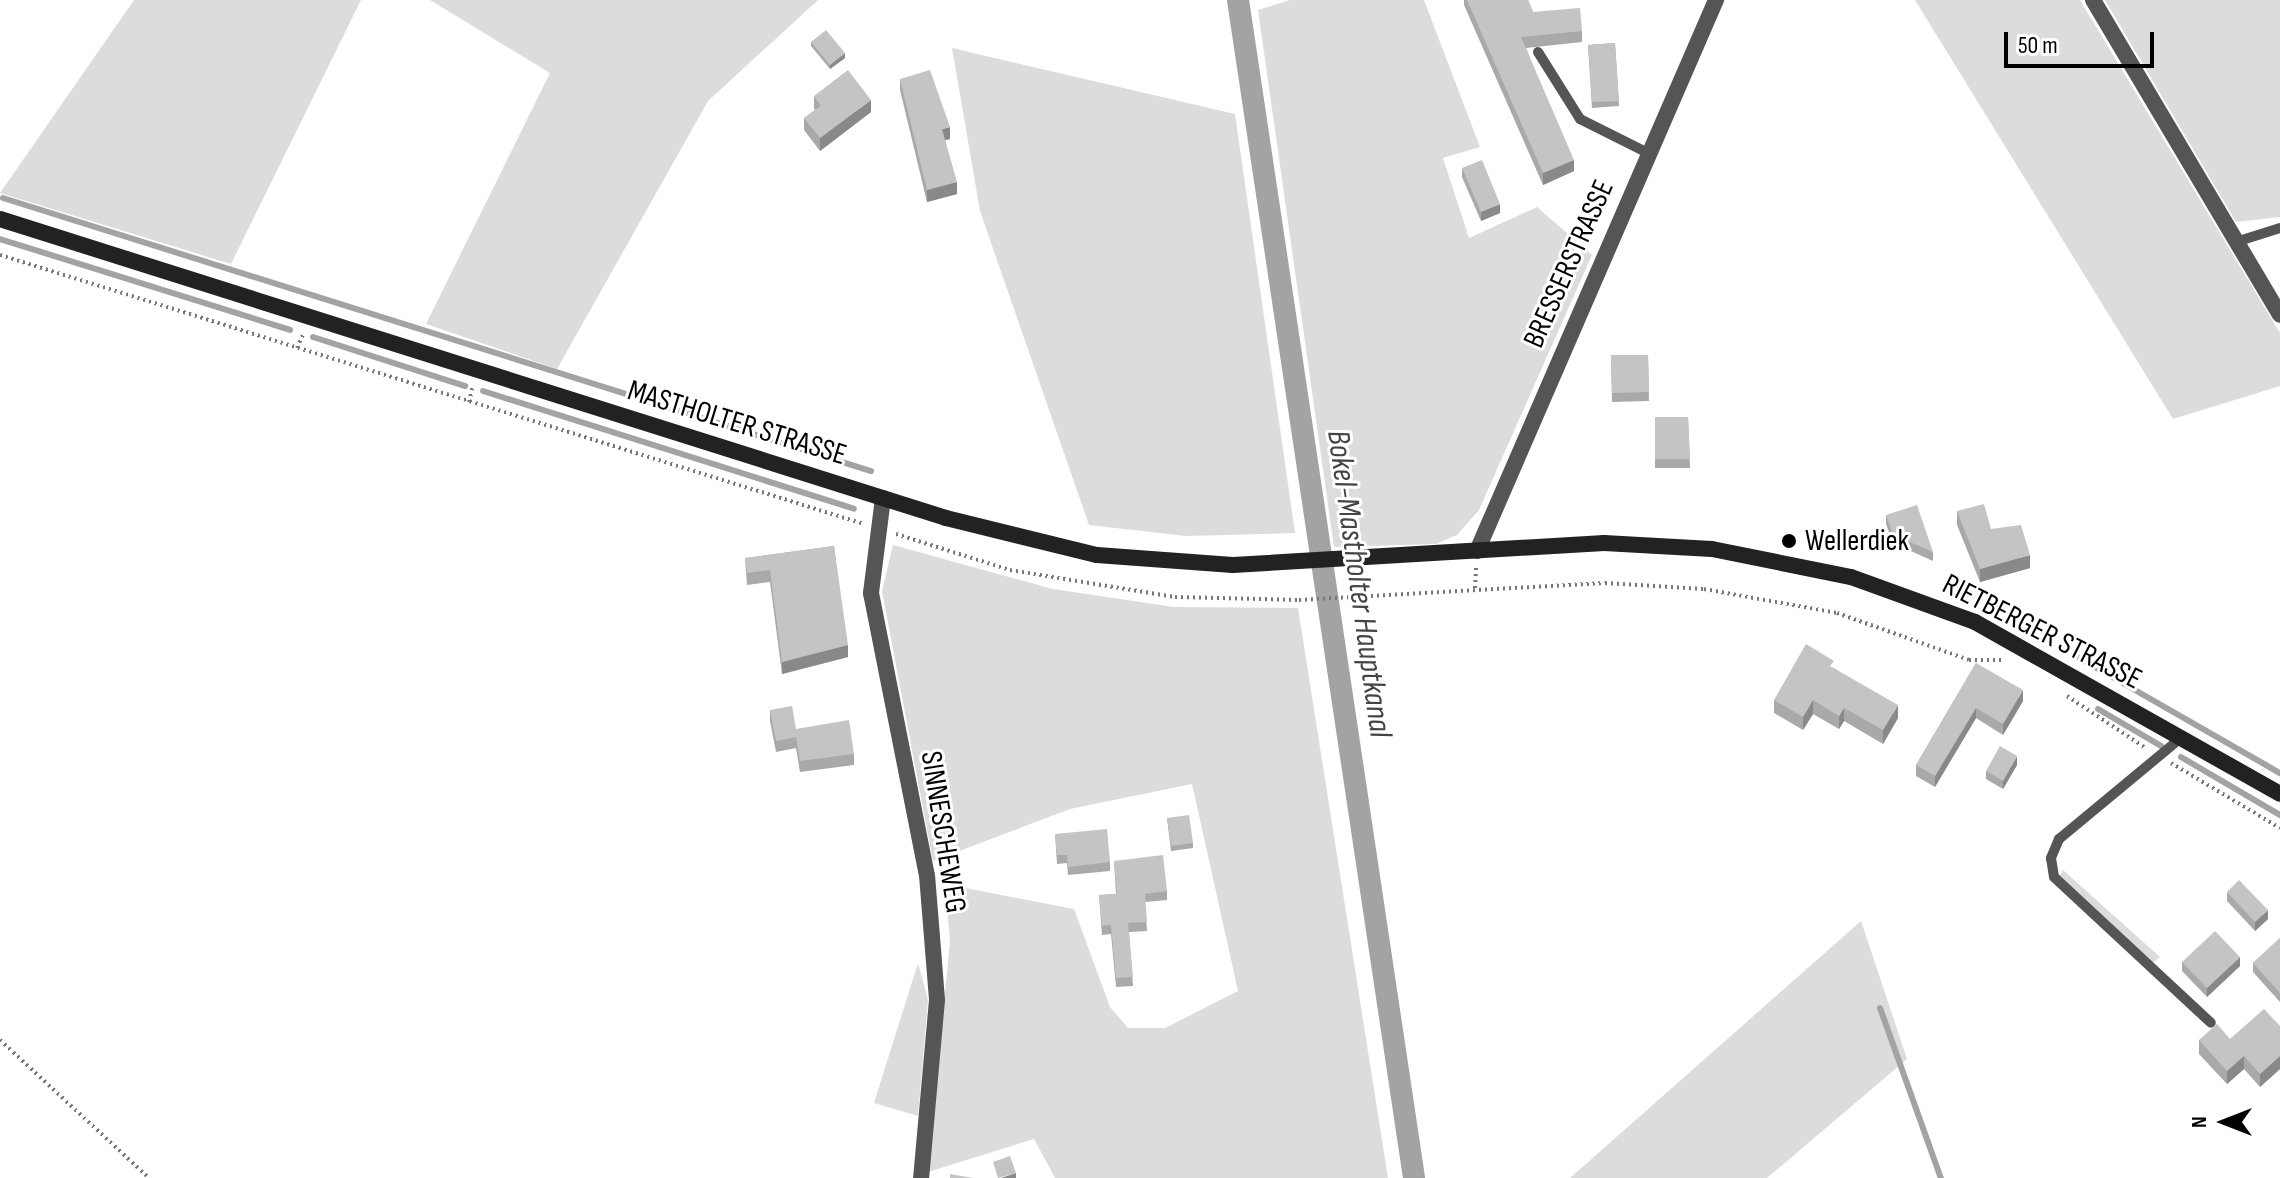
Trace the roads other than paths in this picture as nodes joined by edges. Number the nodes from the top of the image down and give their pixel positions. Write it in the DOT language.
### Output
graph roads {
  1 [pos="1716,0"];
  2 [pos="2093,0"];
  3 [pos="1538,52"];
  4 [pos="1648,153"];
  5 [pos="0,219"];
  6 [pos="2280,228"];
  7 [pos="2239,241"];
  8 [pos="2280,315"];
  9 [pos="883,498"];
  10 [pos="1477,551"];
  11 [pos="2182,737"];
  12 [pos="2280,794"];
  13 [pos="2211,1023"];
  14 [pos="921,1178"];
  1 -- 4 [label="street, BRESSERSTRASSE"];
  2 -- 7 [label="street"];
  3 -- 4 [label="lane"];
  4 -- 10 [label="street, BRESSERSTRASSE"];
  5 -- 9 [label="main road, MASTHOLTER STRASSE"];
  6 -- 7 [label="lane"];
  7 -- 8 [label="street"];
  9 -- 10 [label="main road, MASTHOLTER STRASSE"];
  9 -- 14 [label="street, SINNESCHEWEG"];
  10 -- 11 [label="main road, RIETBERGER STRASSE"];
  11 -- 12 [label="main road, RIETBERGER STRASSE"];
  11 -- 13 [label="lane"];
}
